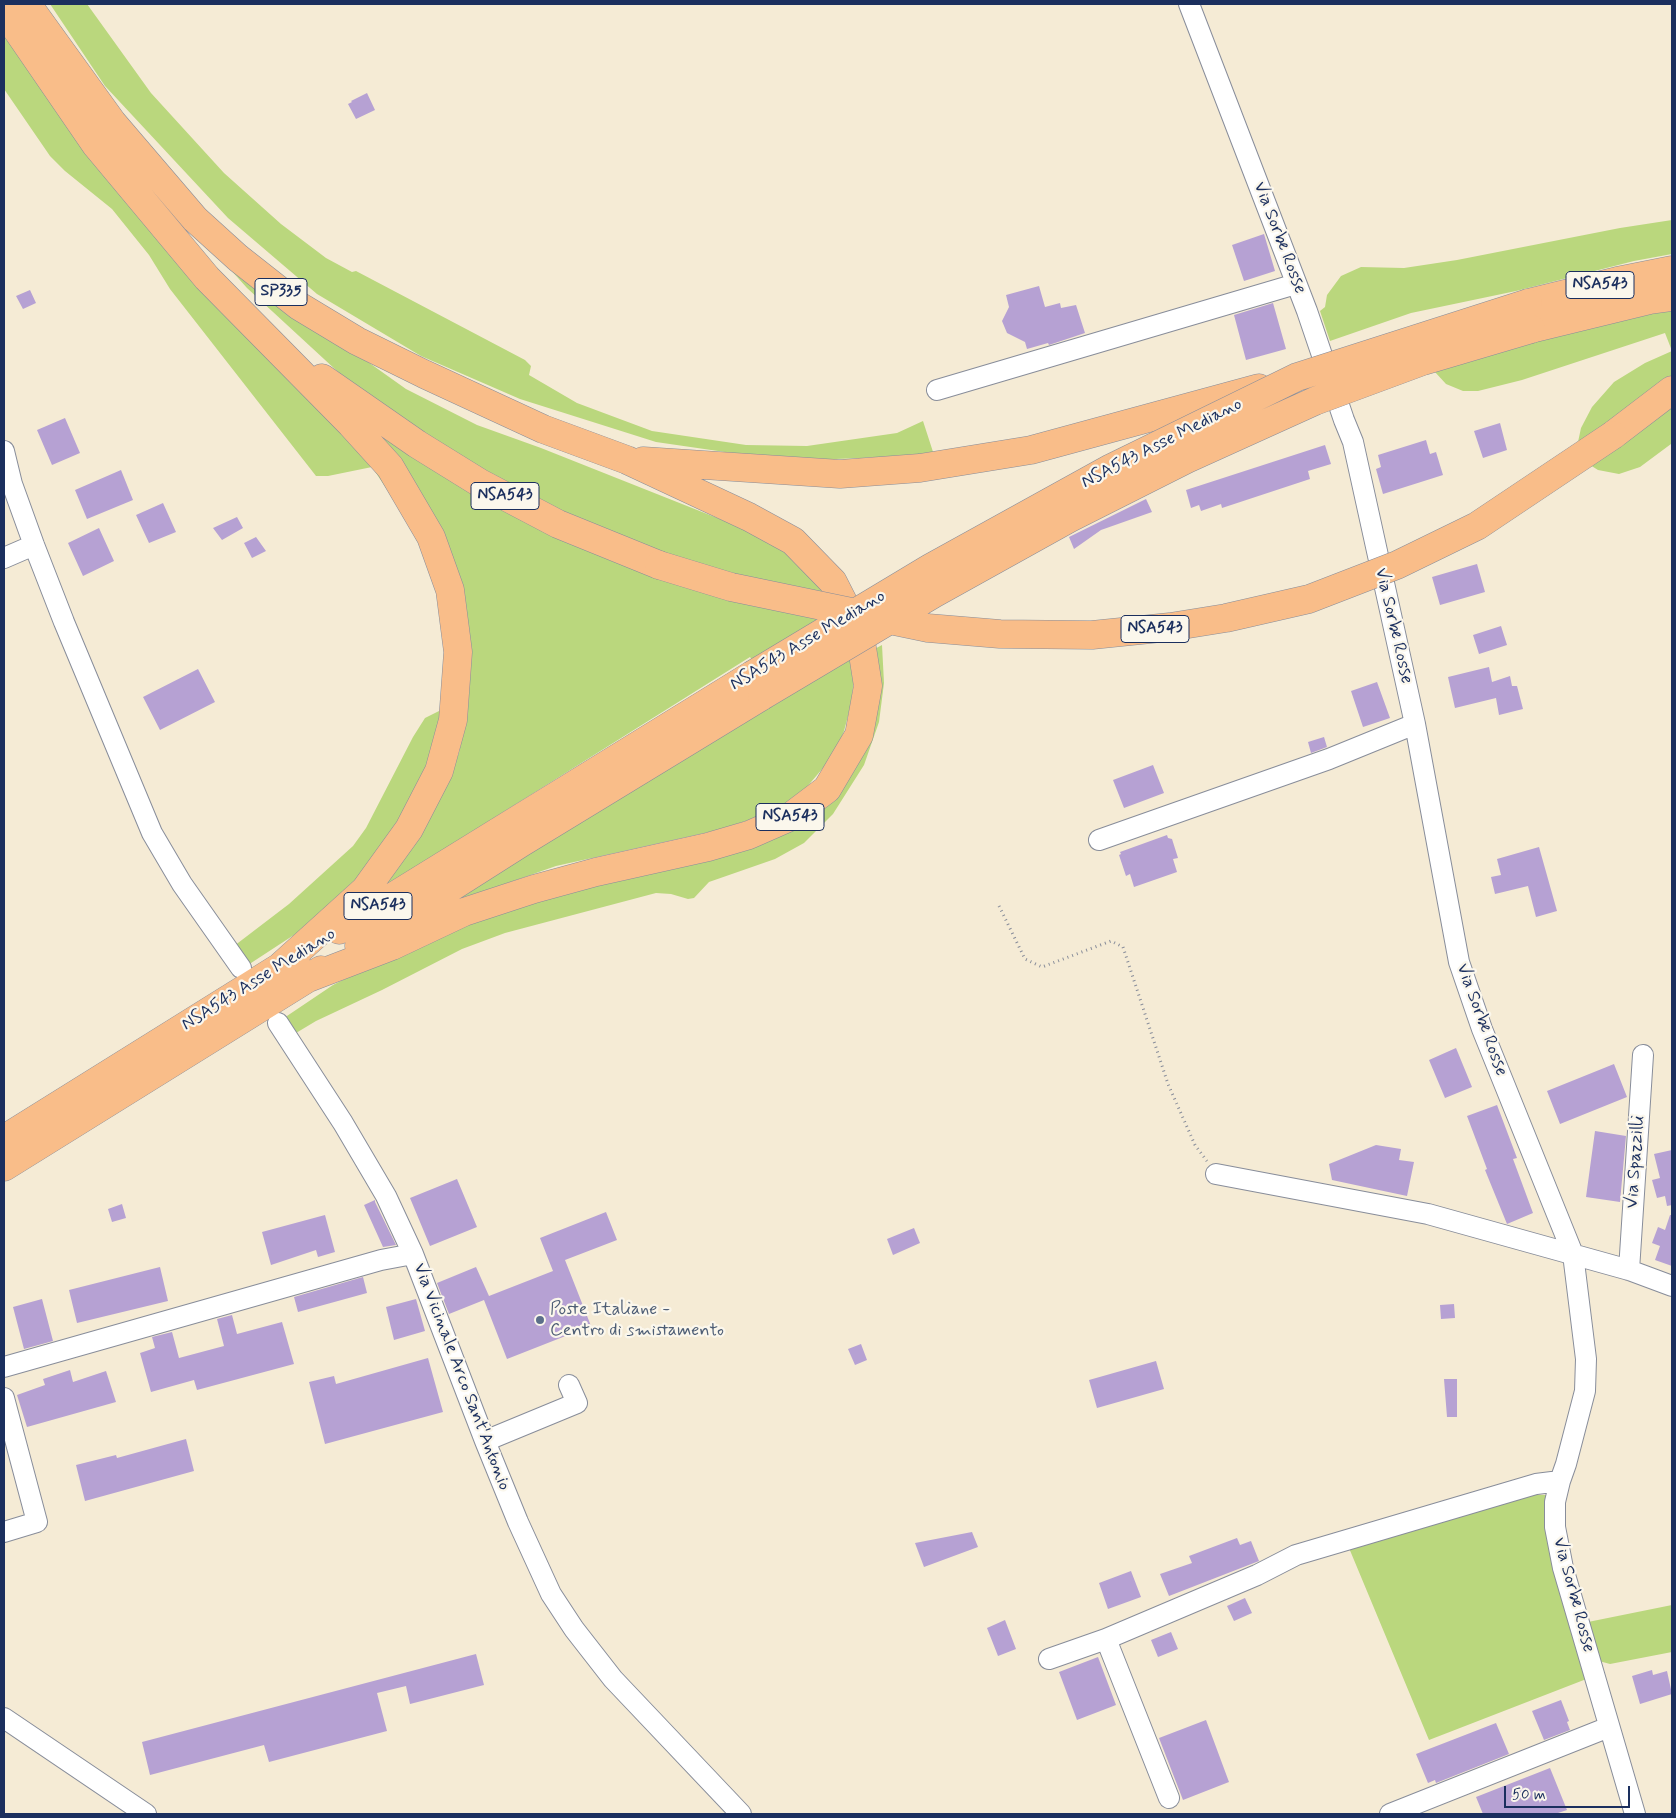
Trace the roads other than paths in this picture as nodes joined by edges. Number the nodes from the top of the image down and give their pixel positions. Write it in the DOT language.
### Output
graph roads {
  1 [pos="27,4"];
  2 [pos="1189,4"];
  3 [pos="4,11"];
  4 [pos="1672,270"];
  5 [pos="1296,284"];
  6 [pos="1672,296"];
  7 [pos="1297,377"];
  8 [pos="937,390"];
  9 [pos="1672,390"];
  10 [pos="357,415"];
  11 [pos="4,451"];
  12 [pos="627,460"];
  13 [pos="34,545"];
  14 [pos="4,558"];
  15 [pos="757,685"];
  16 [pos="1415,724"];
  17 [pos="1099,840"];
  18 [pos="281,966"];
  19 [pos="241,968"];
  20 [pos="306,979"];
  21 [pos="278,1023"];
  22 [pos="1642,1054"];
  23 [pos="4,1139"];
  24 [pos="4,1167"];
  25 [pos="1216,1174"];
  26 [pos="412,1254"];
  27 [pos="1573,1254"];
  28 [pos="1629,1270"];
  29 [pos="1672,1286"];
  30 [pos="4,1367"];
  31 [pos="569,1385"];
  32 [pos="4,1398"];
  33 [pos="485,1441"];
  34 [pos="1560,1481"];
  35 [pos="4,1532"];
  36 [pos="1106,1639"];
  37 [pos="1049,1659"];
  38 [pos="4,1718"];
  39 [pos="1609,1727"];
  40 [pos="1169,1798"];
  41 [pos="146,1814"];
  42 [pos="741,1814"];
  43 [pos="1390,1814"];
  44 [pos="1635,1814"];
  1 -- 12 [label="highway, SP335"];
  2 -- 5 [label="street, Via Sorbe Rosse"];
  3 -- 10 [label="highway, SP335"];
  4 -- 7 [label="highway, NSA543 Asse Mediano / NSA543, bridge"];
  5 -- 8 [label="street"];
  5 -- 16 [label="street, Via Sorbe Rosse"];
  6 -- 15 [label="highway, NSA543 Asse Mediano / NSA543, bridge"];
  7 -- 12 [label="highway, NSA543, bridge"];
  7 -- 15 [label="highway, NSA543 Asse Mediano / NSA543, bridge"];
  9 -- 10 [label="highway, NSA543, bridge"];
  10 -- 18 [label="highway, NSA543"];
  11 -- 13 [label="street"];
  12 -- 20 [label="highway, NSA543"];
  13 -- 14 [label="street"];
  13 -- 19 [label="street"];
  15 -- 18 [label="highway, NSA543 Asse Mediano / NSA543"];
  15 -- 20 [label="highway, NSA543 Asse Mediano / NSA543"];
  16 -- 17 [label="street"];
  16 -- 27 [label="street, Via Sorbe Rosse"];
  18 -- 23 [label="highway, NSA543 Asse Mediano / NSA543"];
  20 -- 24 [label="highway, NSA543 Asse Mediano / NSA543"];
  21 -- 26 [label="street"];
  22 -- 28 [label="street, Via Spazzilli"];
  25 -- 27 [label="street"];
  26 -- 30 [label="street, Via Vicinale Arco Sant'Antonio"];
  26 -- 33 [label="street, Via Vicinale Arco Sant'Antonio"];
  27 -- 28 [label="street"];
  27 -- 34 [label="street, Via Sorbe Rosse"];
  28 -- 29 [label="street"];
  31 -- 33 [label="street"];
  32 -- 35 [label="street"];
  33 -- 42 [label="street, Via Vicinale Arco Sant'Antonio"];
  34 -- 36 [label="street"];
  34 -- 39 [label="street, Via Sorbe Rosse"];
  36 -- 37 [label="street"];
  36 -- 40 [label="street"];
  38 -- 41 [label="street"];
  39 -- 43 [label="street"];
  39 -- 44 [label="street, Via Sorbe Rosse"];
}
